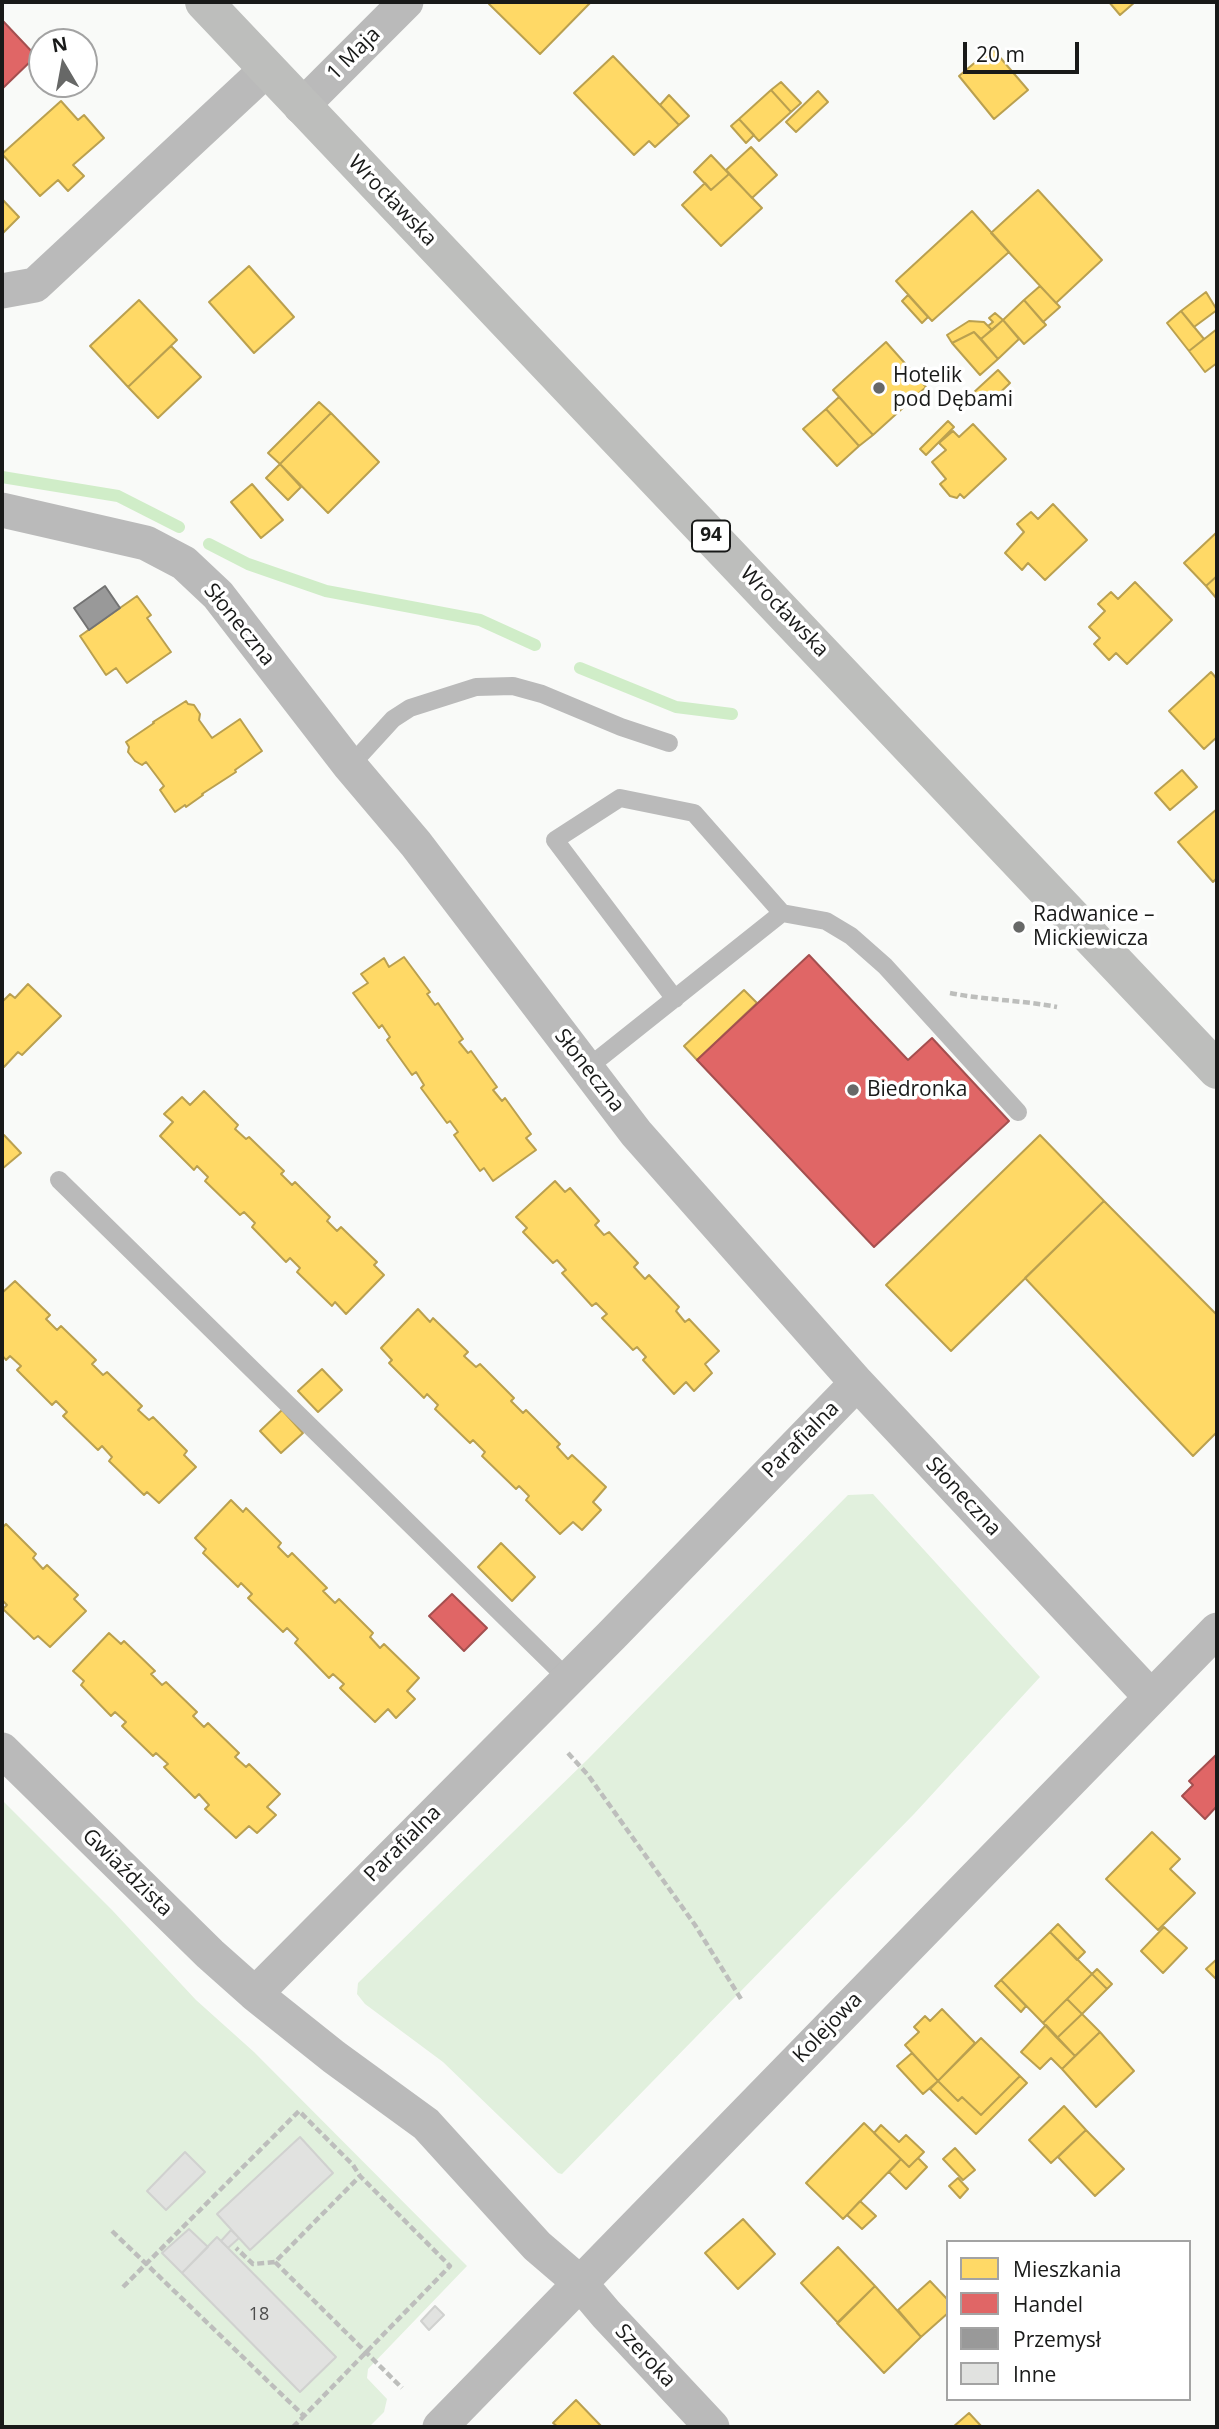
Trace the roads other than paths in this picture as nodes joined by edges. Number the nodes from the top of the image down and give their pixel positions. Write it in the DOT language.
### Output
graph roads {
  1 [pos="204,2"];
  2 [pos="406,2"];
  3 [pos="267,69"];
  4 [pos="301,107"];
  5 [pos="2,291"];
  6 [pos="2,510"];
  7 [pos="669,743"];
  8 [pos="350,766"];
  9 [pos="782,914"];
  10 [pos="675,999"];
  11 [pos="586,1069"];
  12 [pos="1217,1070"];
  13 [pos="1018,1112"];
  14 [pos="59,1180"];
  15 [pos="857,1383"];
  16 [pos="1217,1630"];
  17 [pos="568,1679"];
  18 [pos="1151,1697"];
  19 [pos="2,1750"];
  20 [pos="255,1994"];
  21 [pos="579,2282"];
  22 [pos="440,2427"];
  23 [pos="712,2427"];
  1 -- 3 [label="main road, Wrocławska / 94"];
  2 -- 4 [label="street, 1 Maja"];
  3 -- 4 [label="main road, Wrocławska / 94"];
  3 -- 5 [label="street"];
  4 -- 12 [label="main road, Wrocławska / 94"];
  6 -- 8 [label="street, Słoneczna"];
  7 -- 8 [label="lane"];
  8 -- 11 [label="street, Słoneczna"];
  9 -- 10 [label="lane"];
  9 -- 10 [label="lane"];
  9 -- 13 [label="lane"];
  10 -- 11 [label="lane"];
  11 -- 15 [label="street, Słoneczna"];
  14 -- 17 [label="lane"];
  15 -- 17 [label="street, Parafialna"];
  15 -- 18 [label="street, Słoneczna"];
  16 -- 18 [label="street, Kolejowa"];
  17 -- 20 [label="street, Parafialna"];
  18 -- 21 [label="street, Kolejowa"];
  19 -- 20 [label="street, Gwiaździsta"];
  20 -- 21 [label="street"];
  21 -- 22 [label="street, Kolejowa"];
  21 -- 23 [label="street, Szeroka"];
}
